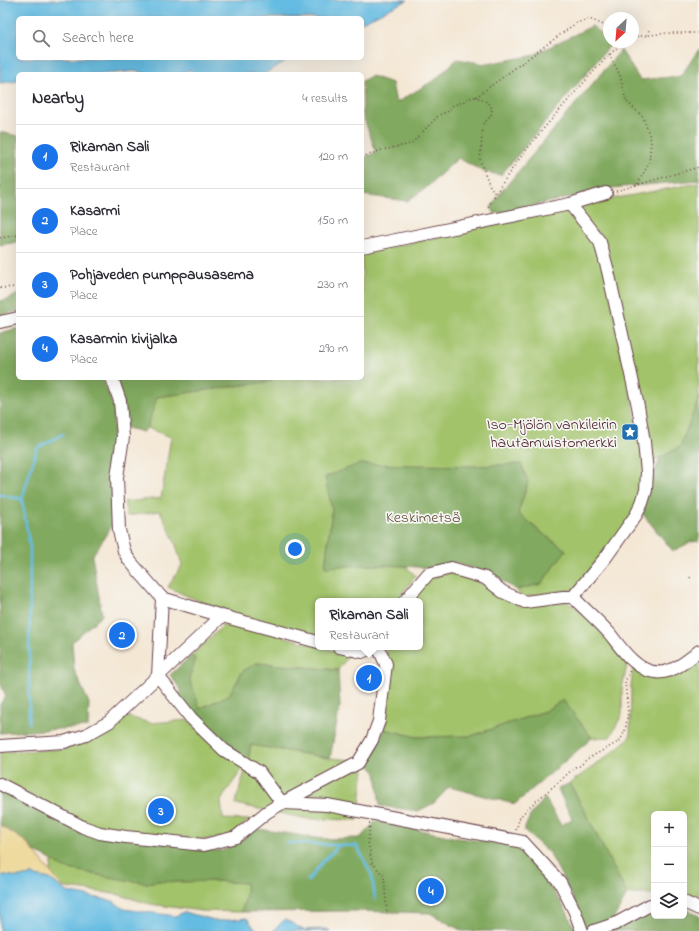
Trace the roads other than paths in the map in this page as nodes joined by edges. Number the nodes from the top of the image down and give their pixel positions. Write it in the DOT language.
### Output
graph roads {
  1 [pos="606,193"];
  2 [pos="570,204"];
  3 [pos="364,246"];
  4 [pos="16,318"];
  5 [pos="0,322"];
  6 [pos="113,380"];
  7 [pos="573,597"];
  8 [pos="162,598"];
  9 [pos="408,598"];
  10 [pos="222,616"];
  11 [pos="315,641"];
  12 [pos="353,650"];
  13 [pos="366,650"];
  14 [pos="379,650"];
  15 [pos="699,651"];
  16 [pos="158,676"];
  17 [pos="0,746"];
  18 [pos="0,784"];
  19 [pos="282,803"];
  20 [pos="687,903"];
  21 [pos="651,905"];
  22 [pos="699,909"];
  23 [pos="582,931"];
  24 [pos="594,931"];
  1 -- 2 [label="lane"];
  2 -- 3 [label="lane"];
  2 -- 7 [label="lane"];
  4 -- 5 [label="lane"];
  6 -- 8 [label="lane"];
  7 -- 9 [label="lane"];
  7 -- 15 [label="lane"];
  8 -- 10 [label="lane"];
  8 -- 16 [label="lane"];
  10 -- 11 [label="lane"];
  10 -- 16 [label="lane"];
  12 -- 13 [label="lane"];
  14 -- 19 [label="lane"];
  16 -- 17 [label="lane"];
  16 -- 19 [label="lane"];
  18 -- 19 [label="lane"];
  19 -- 23 [label="lane"];
  20 -- 22 [label="lane"];
  21 -- 24 [label="lane"];
}
